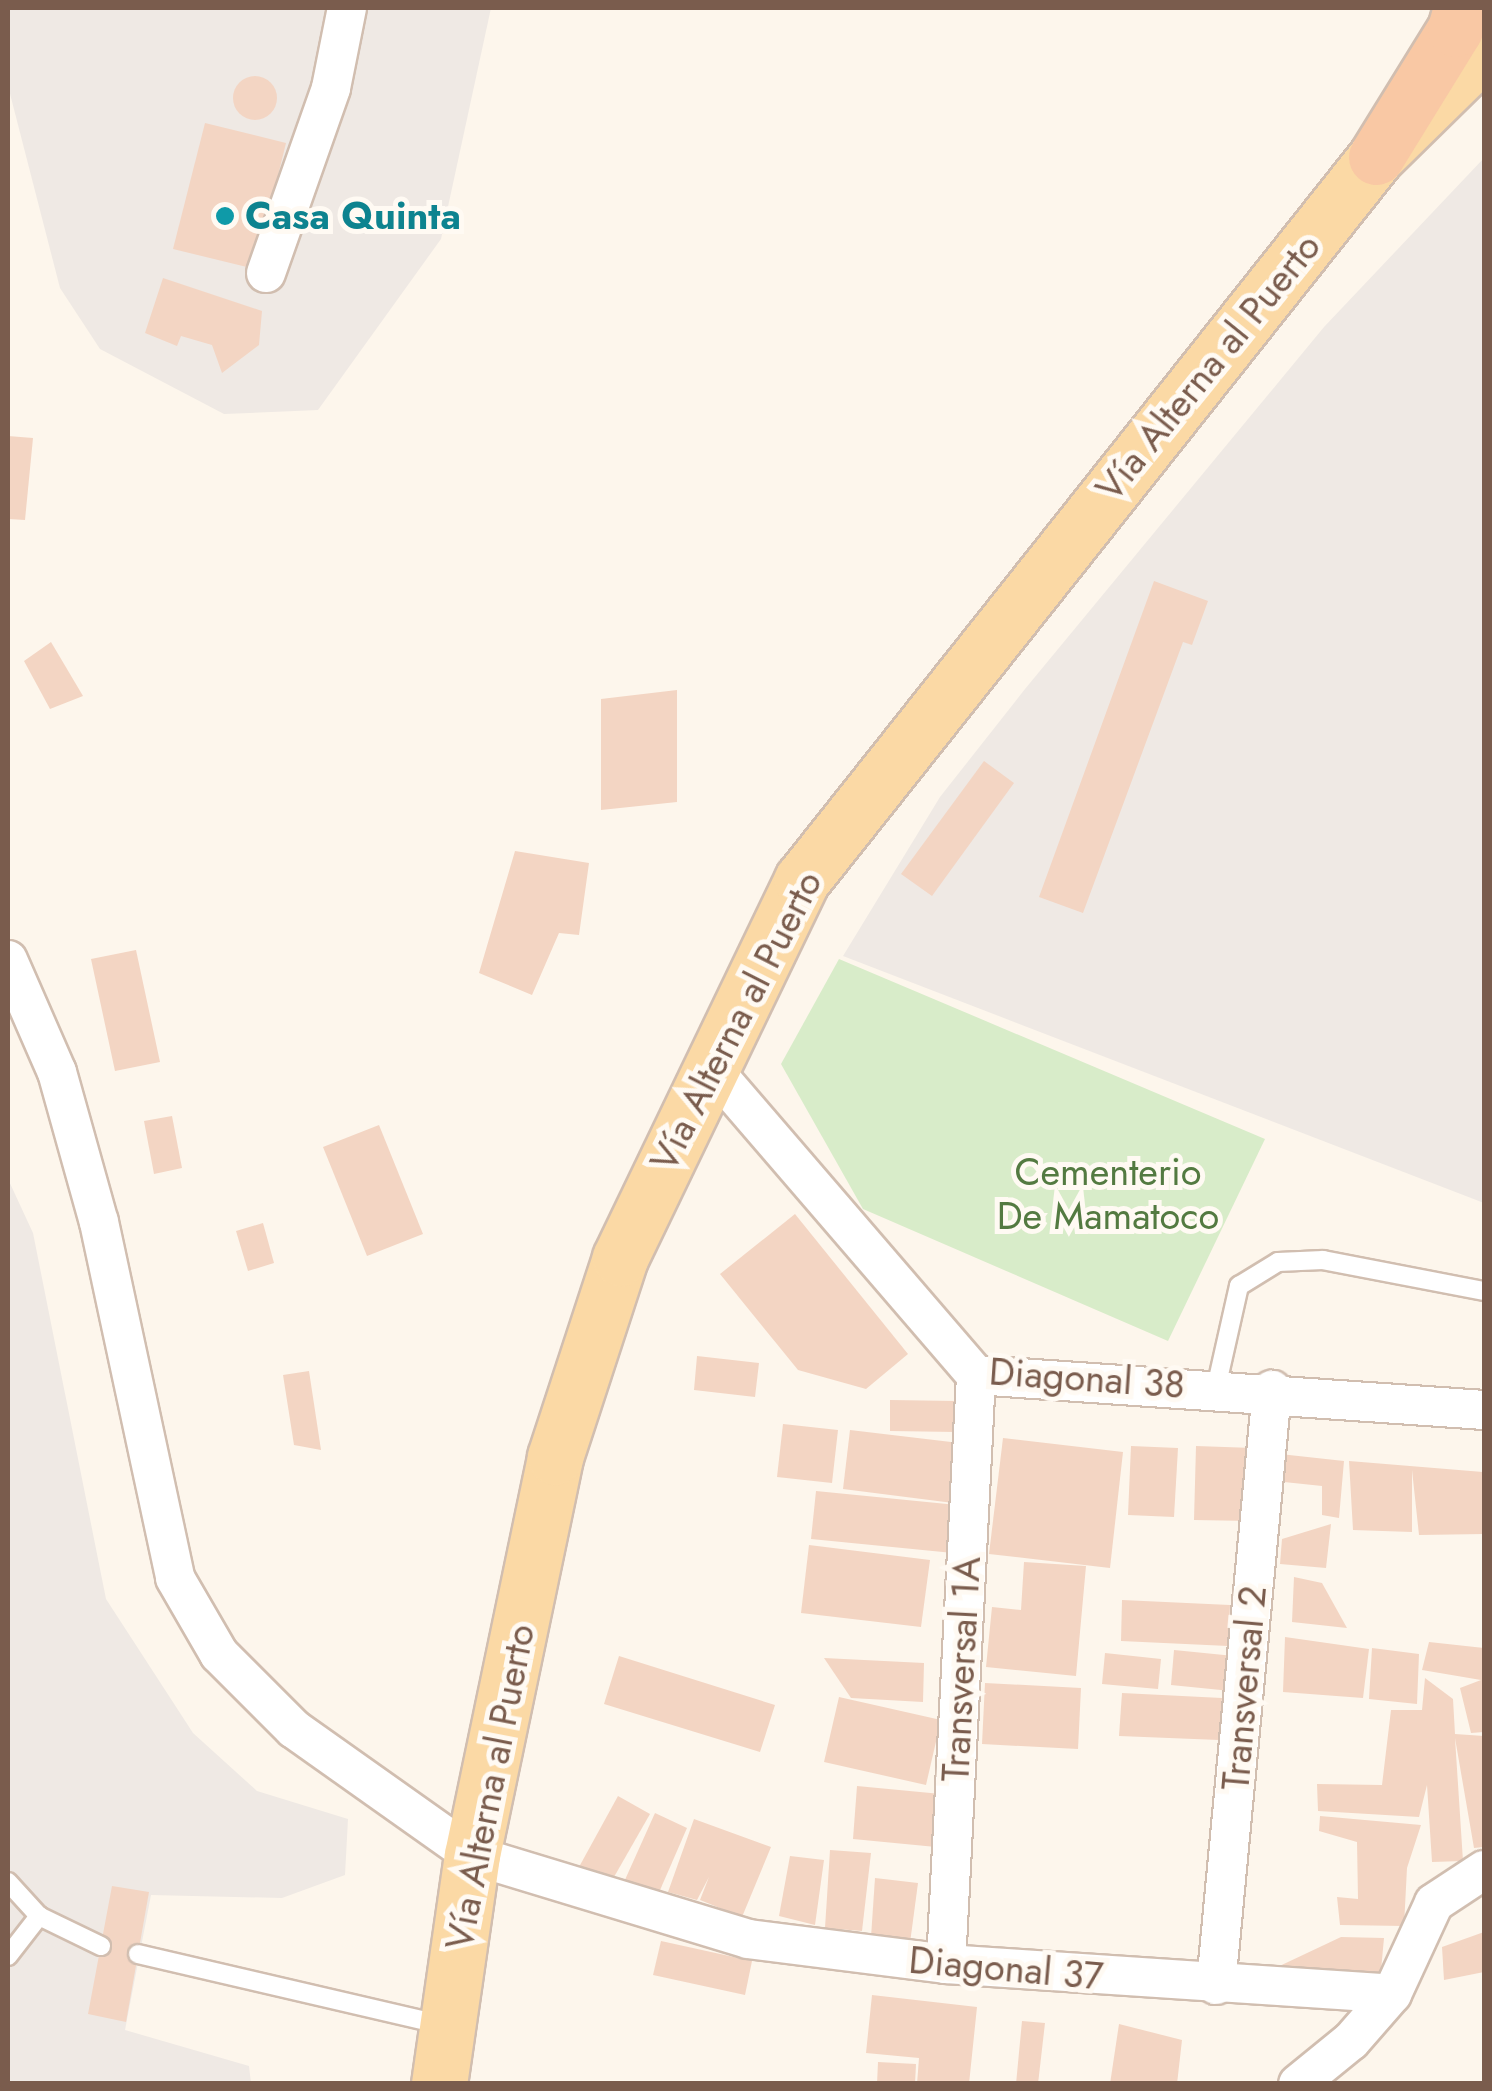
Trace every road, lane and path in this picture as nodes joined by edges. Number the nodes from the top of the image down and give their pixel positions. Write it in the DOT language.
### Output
graph roads {
  1 [pos="347,8"];
  2 [pos="1461,8"];
  3 [pos="1484,51"];
  4 [pos="1376,157"];
  5 [pos="266,273"];
  6 [pos="8,960"];
  7 [pos="709,1065"];
  8 [pos="1484,1291"];
  9 [pos="976,1375"];
  10 [pos="1216,1388"];
  11 [pos="1272,1390"];
  12 [pos="1484,1410"];
  13 [pos="472,1855"];
  14 [pos="1484,1870"];
  15 [pos="8,1882"];
  16 [pos="39,1916"];
  17 [pos="101,1946"];
  18 [pos="138,1954"];
  19 [pos="8,1956"];
  20 [pos="946,1964"];
  21 [pos="1216,1985"];
  22 [pos="1392,1994"];
  23 [pos="447,2026"];
  24 [pos="1305,2081"];
  25 [pos="439,2084"];
  1 -- 5 [label="street"];
  2 -- 4 [label="highway"];
  3 -- 4 [label="main road, Vía Alterna al Puerto"];
  4 -- 7 [label="main road, Vía Alterna al Puerto"];
  6 -- 13 [label="street, Diagonal 37"];
  7 -- 9 [label="street, Diagonal 38"];
  7 -- 13 [label="main road, Vía Alterna al Puerto"];
  8 -- 10 [label="lane"];
  9 -- 10 [label="street, Diagonal 38"];
  9 -- 20 [label="street, Transversal 1A"];
  10 -- 11 [label="street, Diagonal 38"];
  11 -- 12 [label="street, Diagonal 38"];
  11 -- 21 [label="street, Transversal 2"];
  13 -- 20 [label="street, Diagonal 37"];
  13 -- 23 [label="main road, Vía Alterna al Puerto"];
  14 -- 22 [label="street"];
  15 -- 16 [label="lane"];
  16 -- 17 [label="lane"];
  16 -- 19 [label="lane"];
  18 -- 23 [label="lane"];
  20 -- 21 [label="street, Diagonal 37"];
  21 -- 22 [label="street, Diagonal 37"];
  22 -- 24 [label="street"];
  23 -- 25 [label="main road, Vía Alterna al Puerto"];
}
